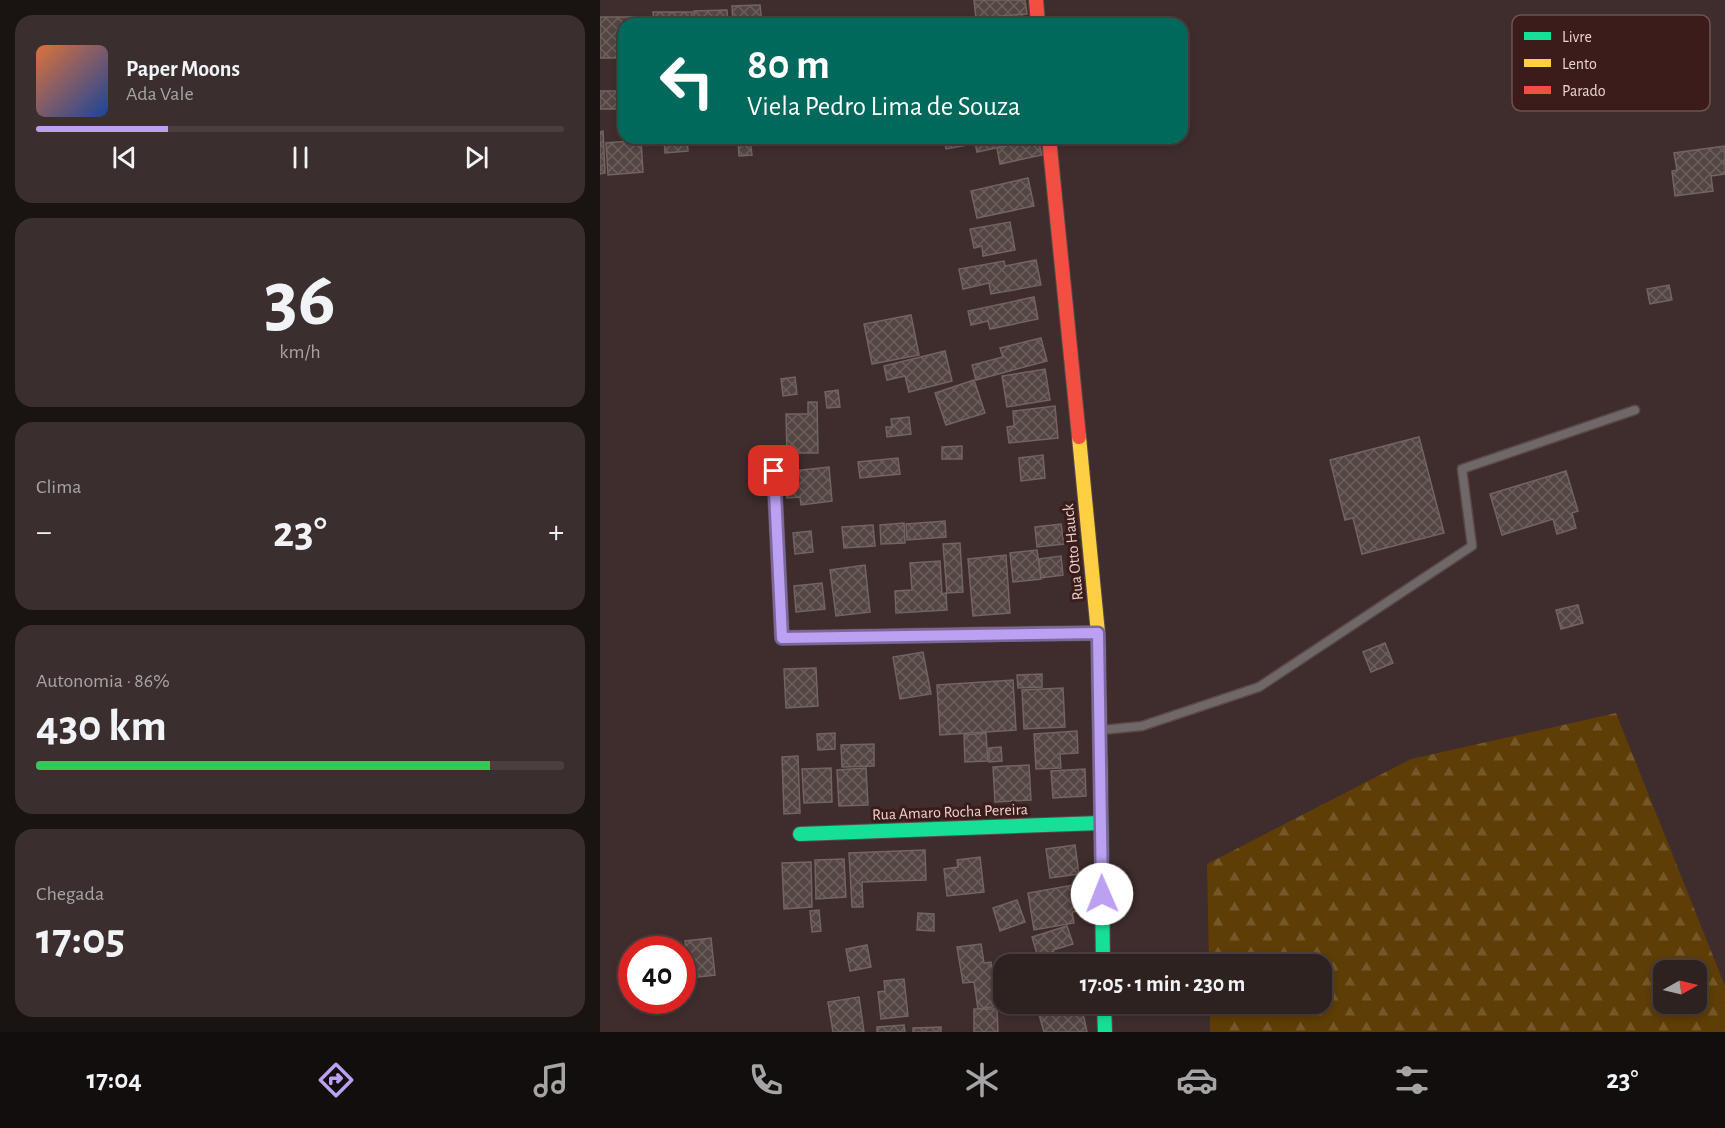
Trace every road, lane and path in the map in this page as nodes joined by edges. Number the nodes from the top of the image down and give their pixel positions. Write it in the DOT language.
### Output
graph roads {
  1 [pos="1036,0"];
  2 [pos="1038,18"];
  3 [pos="1050,144"];
  4 [pos="1635,410"];
  5 [pos="774,471"];
  6 [pos="1098,633"];
  7 [pos="1100,730"];
  8 [pos="1101,823"];
  9 [pos="800,834"];
  10 [pos="1103,954"];
  11 [pos="1104,1014"];
  12 [pos="1105,1032"];
  1 -- 2 [label="street"];
  3 -- 6 [label="street, Rua Otto Hauck"];
  4 -- 7 [label="lane"];
  5 -- 6 [label="street"];
  6 -- 7 [label="street, Rua Otto Hauck"];
  7 -- 8 [label="street, Rua Otto Hauck"];
  8 -- 9 [label="street, Rua Amaro Rocha Pereira"];
  8 -- 10 [label="street, Rua Otto Hauck"];
  11 -- 12 [label="street"];
}
